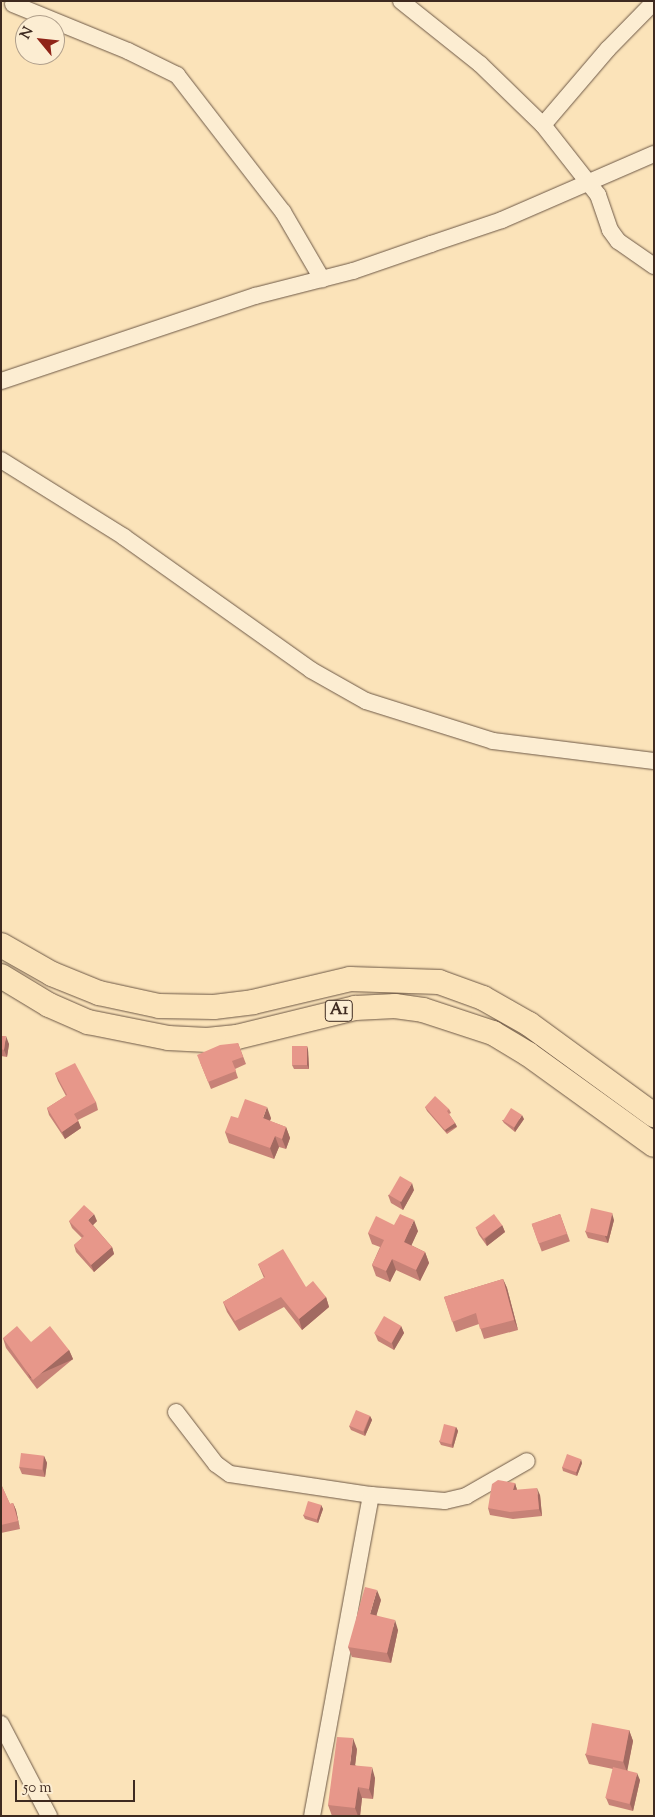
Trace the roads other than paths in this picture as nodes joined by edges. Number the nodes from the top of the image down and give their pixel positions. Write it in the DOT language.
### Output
graph roads {
  1 [pos="401,1"];
  2 [pos="654,2"];
  3 [pos="9,6"];
  4 [pos="543,125"];
  5 [pos="654,154"];
  6 [pos="589,182"];
  7 [pos="654,266"];
  8 [pos="322,278"];
  9 [pos="1,381"];
  10 [pos="1,460"];
  11 [pos="654,761"];
  12 [pos="1,945"];
  13 [pos="1,976"];
  14 [pos="654,1115"];
  15 [pos="654,1145"];
  16 [pos="176,1412"];
  17 [pos="527,1461"];
  18 [pos="371,1495"];
  19 [pos="1,1724"];
  20 [pos="49,1816"];
  21 [pos="312,1816"];
  1 -- 4 [label="street"];
  2 -- 4 [label="street"];
  3 -- 8 [label="street"];
  4 -- 6 [label="street"];
  5 -- 6 [label="street"];
  6 -- 7 [label="street"];
  6 -- 8 [label="street"];
  8 -- 9 [label="street"];
  10 -- 11 [label="street"];
  12 -- 14 [label="highway, A1"];
  13 -- 15 [label="highway, A1"];
  16 -- 18 [label="street"];
  17 -- 18 [label="street"];
  18 -- 21 [label="street"];
  19 -- 20 [label="street"];
}
